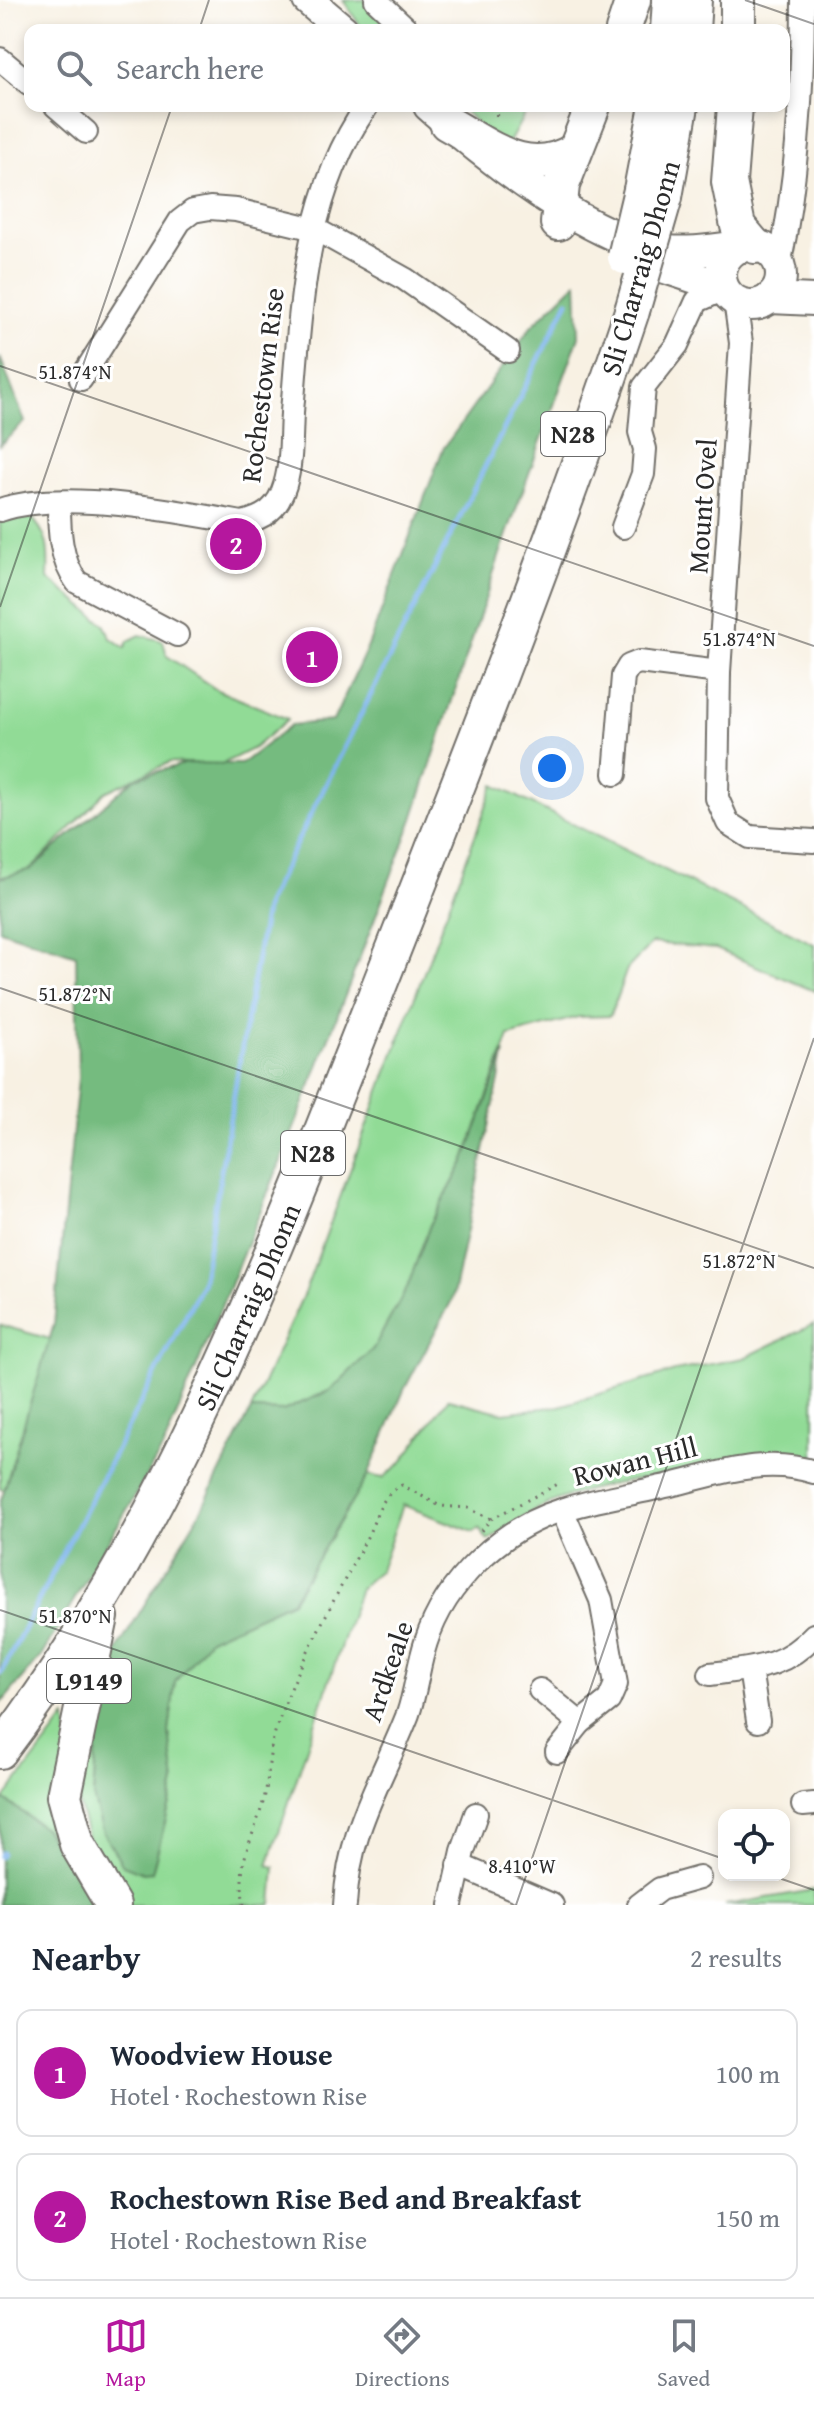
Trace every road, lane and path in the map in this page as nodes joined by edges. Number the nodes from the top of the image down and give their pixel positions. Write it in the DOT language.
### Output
graph roads {
  1 [pos="308,0"];
  2 [pos="376,0"];
  3 [pos="633,0"];
  4 [pos="670,0"];
  5 [pos="694,0"];
  6 [pos="738,0"];
  7 [pos="803,0"];
  8 [pos="336,24"];
  9 [pos="402,24"];
  10 [pos="625,24"];
  11 [pos="668,24"];
  12 [pos="692,24"];
  13 [pos="738,24"];
  14 [pos="808,37"];
  15 [pos="0,59"];
  16 [pos="24,79"];
  17 [pos="63,112"];
  18 [pos="363,112"];
  19 [pos="590,112"];
  20 [pos="657,112"];
  21 [pos="679,112"];
  22 [pos="735,112"];
  23 [pos="438,115"];
  24 [pos="86,132"];
  25 [pos="574,151"];
  26 [pos="653,194"];
  27 [pos="558,214"];
  28 [pos="315,229"];
  29 [pos="764,255"];
  30 [pos="814,289"];
  31 [pos="743,295"];
  32 [pos="814,300"];
  33 [pos="508,351"];
  34 [pos="81,379"];
  35 [pos="59,503"];
  36 [pos="0,510"];
  37 [pos="623,527"];
  38 [pos="177,635"];
  39 [pos="719,672"];
  40 [pos="615,774"];
  41 [pos="814,841"];
  42 [pos="814,1472"];
  43 [pos="560,1483"];
  44 [pos="562,1510"];
  45 [pos="491,1519"];
  46 [pos="492,1550"];
  47 [pos="105,1596"];
  48 [pos="814,1635"];
  49 [pos="750,1669"];
  50 [pos="710,1674"];
  51 [pos="540,1690"];
  52 [pos="758,1721"];
  53 [pos="580,1723"];
  54 [pos="0,1751"];
  55 [pos="557,1752"];
  56 [pos="476,1814"];
  57 [pos="459,1865"];
  58 [pos="699,1878"];
  59 [pos="113,1905"];
  60 [pos="244,1905"];
  61 [pos="345,1905"];
  62 [pos="451,1905"];
  63 [pos="552,1905"];
  64 [pos="639,1905"];
  1 -- 8 [label="main road"];
  2 -- 9 [label="street"];
  3 -- 10 [label="highway"];
  4 -- 11 [label="highway"];
  5 -- 12 [label="highway"];
  6 -- 13 [label="highway"];
  7 -- 14 [label="street"];
  14 -- 29 [label="street"];
  15 -- 16 [label="street"];
  17 -- 24 [label="street"];
  18 -- 28 [label="street, Rochestown Rise"];
  19 -- 25 [label="highway"];
  20 -- 26 [label="highway, Sli Charraig Dhonn / N28"];
  21 -- 26 [label="highway, Sli Charraig Dhonn / N28"];
  22 -- 29 [label="highway"];
  23 -- 25 [label="highway"];
  23 -- 27 [label="main road"];
  25 -- 27 [label="highway"];
  26 -- 47 [label="highway, Sli Charraig Dhonn / N28, bridge"];
  27 -- 29 [label="main road"];
  27 -- 31 [label="main road"];
  28 -- 33 [label="street"];
  28 -- 34 [label="street"];
  28 -- 35 [label="street, Rochestown Rise"];
  29 -- 30 [label="main road"];
  29 -- 31 [label="main road"];
  29 -- 31 [label="main road"];
  31 -- 32 [label="main road"];
  31 -- 37 [label="street"];
  31 -- 39 [label="street, Mount Ovel"];
  35 -- 36 [label="street, Rochestown Rise"];
  35 -- 38 [label="street"];
  39 -- 40 [label="street"];
  39 -- 41 [label="street, Mount Ovel"];
  42 -- 44 [label="street, Rowan Hill"];
  43 -- 45 [label="path"];
  44 -- 46 [label="street, Ardkeale"];
  44 -- 53 [label="street, Rowan Hill"];
  45 -- 46 [label="path"];
  45 -- 60 [label="path"];
  46 -- 61 [label="street, Ardkeale"];
  47 -- 54 [label="highway, Sli Charraig Dhonn / N28"];
  47 -- 59 [label="highway, L9149"];
  48 -- 49 [label="street"];
  49 -- 50 [label="street"];
  49 -- 52 [label="street"];
  51 -- 53 [label="street"];
  53 -- 55 [label="street"];
  56 -- 57 [label="street"];
  57 -- 62 [label="street"];
  57 -- 63 [label="street"];
  58 -- 64 [label="street"];
}
